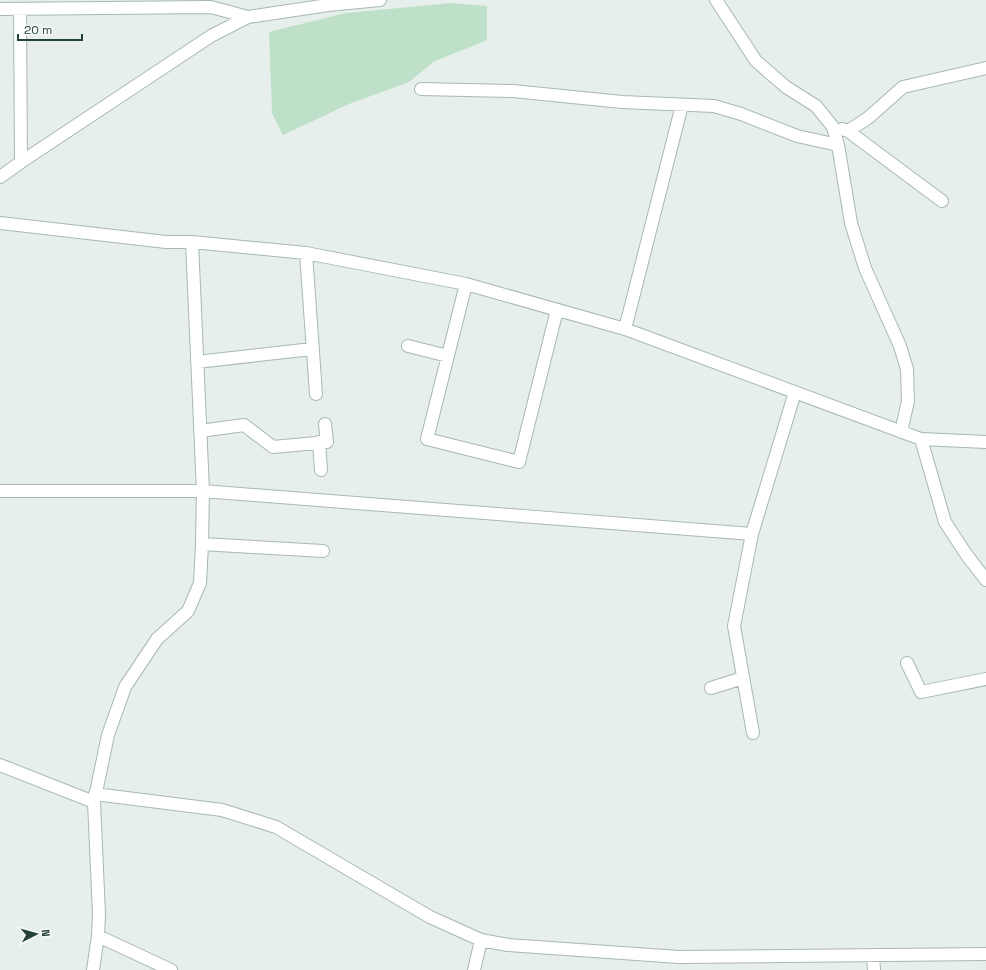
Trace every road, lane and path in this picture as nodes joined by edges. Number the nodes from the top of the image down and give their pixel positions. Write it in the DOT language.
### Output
graph roads {
  1 [pos="380,0"];
  2 [pos="716,0"];
  3 [pos="0,9"];
  4 [pos="20,10"];
  5 [pos="248,17"];
  6 [pos="986,68"];
  7 [pos="421,89"];
  8 [pos="682,105"];
  9 [pos="833,127"];
  10 [pos="848,131"];
  11 [pos="838,145"];
  12 [pos="21,162"];
  13 [pos="0,177"];
  14 [pos="942,201"];
  15 [pos="0,223"];
  16 [pos="192,242"];
  17 [pos="306,253"];
  18 [pos="466,284"];
  19 [pos="557,310"];
  20 [pos="625,329"];
  21 [pos="408,346"];
  22 [pos="312,350"];
  23 [pos="448,356"];
  24 [pos="197,362"];
  25 [pos="795,392"];
  26 [pos="316,394"];
  27 [pos="325,424"];
  28 [pos="200,431"];
  29 [pos="901,432"];
  30 [pos="921,439"];
  31 [pos="319,442"];
  32 [pos="986,442"];
  33 [pos="322,470"];
  34 [pos="203,491"];
  35 [pos="0,492"];
  36 [pos="752,534"];
  37 [pos="202,544"];
  38 [pos="322,551"];
  39 [pos="986,580"];
  40 [pos="906,663"];
  41 [pos="743,678"];
  42 [pos="986,679"];
  43 [pos="711,688"];
  44 [pos="753,733"];
  45 [pos="0,765"];
  46 [pos="95,798"];
  47 [pos="98,936"];
  48 [pos="481,940"];
  49 [pos="986,954"];
  50 [pos="873,956"];
  51 [pos="93,970"];
  52 [pos="171,970"];
  53 [pos="474,970"];
  54 [pos="874,970"];
  1 -- 5 [label="street"];
  2 -- 9 [label="street"];
  3 -- 4 [label="street"];
  4 -- 5 [label="street"];
  4 -- 12 [label="street"];
  5 -- 12 [label="street"];
  6 -- 10 [label="street"];
  7 -- 8 [label="street"];
  8 -- 11 [label="street"];
  8 -- 20 [label="street"];
  9 -- 10 [label="street"];
  9 -- 11 [label="street"];
  10 -- 14 [label="street"];
  11 -- 29 [label="street"];
  12 -- 13 [label="street"];
  15 -- 16 [label="street"];
  16 -- 17 [label="street"];
  16 -- 24 [label="street"];
  17 -- 18 [label="street"];
  17 -- 22 [label="street"];
  18 -- 19 [label="street"];
  18 -- 23 [label="street"];
  19 -- 20 [label="street"];
  19 -- 23 [label="street"];
  20 -- 25 [label="street"];
  21 -- 23 [label="street"];
  22 -- 24 [label="street"];
  22 -- 26 [label="street"];
  24 -- 28 [label="street"];
  25 -- 29 [label="street"];
  25 -- 36 [label="street"];
  27 -- 31 [label="street"];
  28 -- 31 [label="street"];
  28 -- 34 [label="street"];
  29 -- 30 [label="street"];
  30 -- 32 [label="street"];
  30 -- 39 [label="street"];
  31 -- 33 [label="street"];
  34 -- 35 [label="street"];
  34 -- 36 [label="street"];
  34 -- 37 [label="street"];
  36 -- 41 [label="street"];
  37 -- 38 [label="street"];
  37 -- 46 [label="street"];
  40 -- 42 [label="street"];
  41 -- 43 [label="street"];
  41 -- 44 [label="street"];
  45 -- 46 [label="street"];
  46 -- 47 [label="street"];
  46 -- 48 [label="street"];
  47 -- 51 [label="street"];
  47 -- 52 [label="street"];
  48 -- 50 [label="street"];
  48 -- 53 [label="street"];
  49 -- 50 [label="street"];
  50 -- 54 [label="street"];
}
